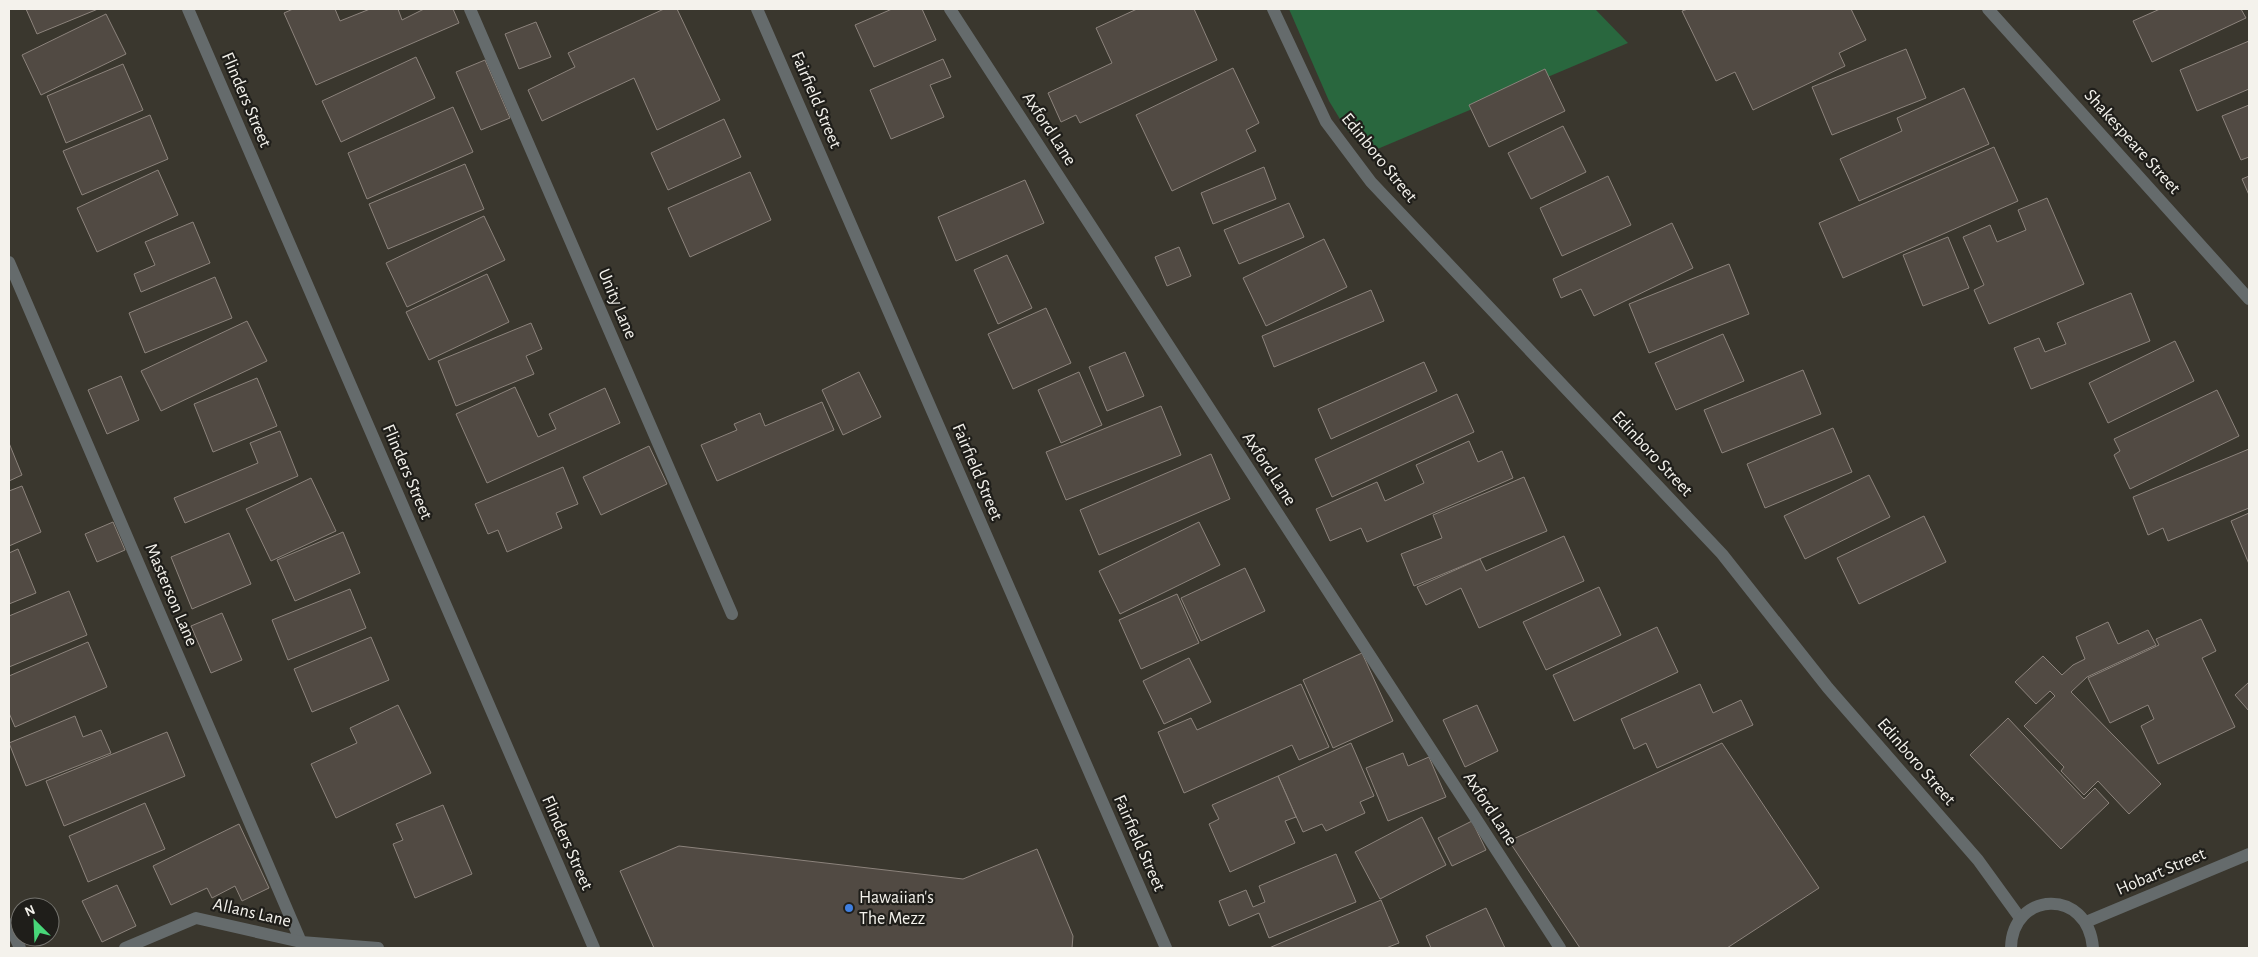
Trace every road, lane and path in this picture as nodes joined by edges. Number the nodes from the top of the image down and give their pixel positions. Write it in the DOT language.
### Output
graph roads {
  1 [pos="188,9"];
  2 [pos="470,9"];
  3 [pos="757,9"];
  4 [pos="950,9"];
  5 [pos="1273,9"];
  6 [pos="1988,9"];
  7 [pos="9,262"];
  8 [pos="2249,299"];
  9 [pos="732,614"];
  10 [pos="2249,854"];
  11 [pos="2020,918"];
  12 [pos="2086,922"];
  13 [pos="9,924"];
  14 [pos="301,942"];
  15 [pos="20,948"];
  16 [pos="125,948"];
  17 [pos="378,948"];
  18 [pos="594,948"];
  19 [pos="1166,948"];
  20 [pos="1560,948"];
  21 [pos="2011,948"];
  22 [pos="2093,948"];
  1 -- 18 [label="street, Flinders Street"];
  2 -- 9 [label="street, Unity Lane"];
  3 -- 19 [label="street, Fairfield Street"];
  4 -- 20 [label="street, Axford Lane"];
  5 -- 11 [label="street, Edinboro Street"];
  6 -- 8 [label="street, Shakespeare Street"];
  7 -- 14 [label="street, Masterson Lane"];
  10 -- 12 [label="street, Hobart Street"];
  11 -- 12 [label="street"];
  11 -- 21 [label="street"];
  12 -- 22 [label="street"];
  13 -- 15 [label="street"];
  14 -- 16 [label="street, Allans Lane"];
  14 -- 17 [label="street, Allans Lane"];
}
